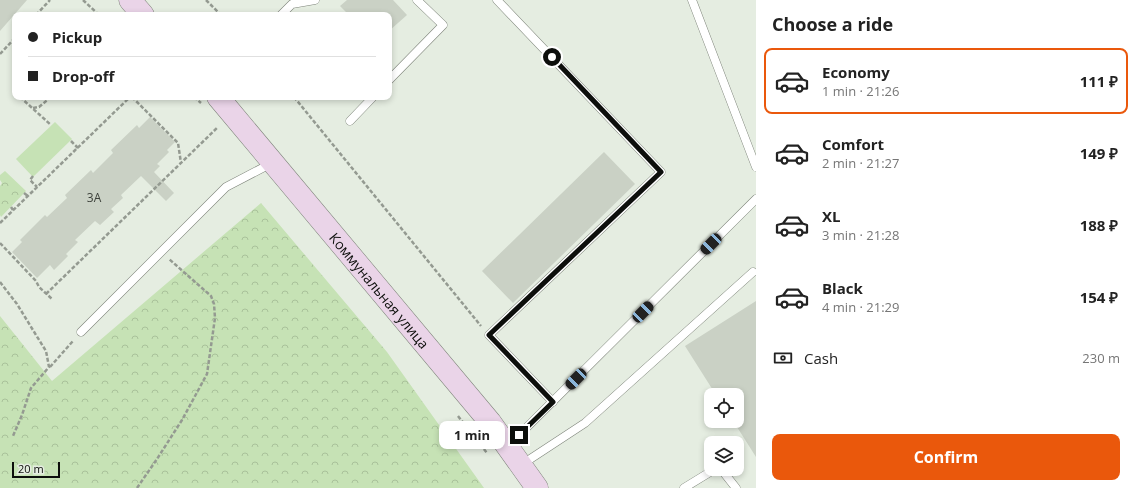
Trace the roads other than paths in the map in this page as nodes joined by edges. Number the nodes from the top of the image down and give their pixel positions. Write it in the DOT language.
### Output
graph roads {
  1 [pos="130,0"];
  2 [pos="315,0"];
  3 [pos="417,0"];
  4 [pos="497,0"];
  5 [pos="692,0"];
  6 [pos="140,12"];
  7 [pos="284,12"];
  8 [pos="392,77"];
  9 [pos="220,100"];
  10 [pos="370,100"];
  11 [pos="350,121"];
  12 [pos="273,163"];
  13 [pos="756,167"];
  14 [pos="756,199"];
  15 [pos="753,272"];
  16 [pos="81,332"];
  17 [pos="553,402"];
  18 [pos="508,447"];
  19 [pos="520,465"];
  20 [pos="704,476"];
  21 [pos="727,476"];
  22 [pos="537,488"];
  23 [pos="684,488"];
  24 [pos="736,488"];
  1 -- 6 [label="street"];
  2 -- 7 [label="lane"];
  3 -- 8 [label="lane"];
  4 -- 17 [label="lane"];
  5 -- 13 [label="lane"];
  9 -- 12 [label="street, Коммунальная улица"];
  10 -- 11 [label="lane"];
  12 -- 16 [label="lane"];
  12 -- 18 [label="street, Коммунальная улица"];
  14 -- 17 [label="lane"];
  15 -- 19 [label="lane"];
  17 -- 18 [label="lane"];
  18 -- 19 [label="street, Коммунальная улица"];
  19 -- 22 [label="street, Коммунальная улица"];
  20 -- 23 [label="lane"];
  21 -- 24 [label="lane"];
}
